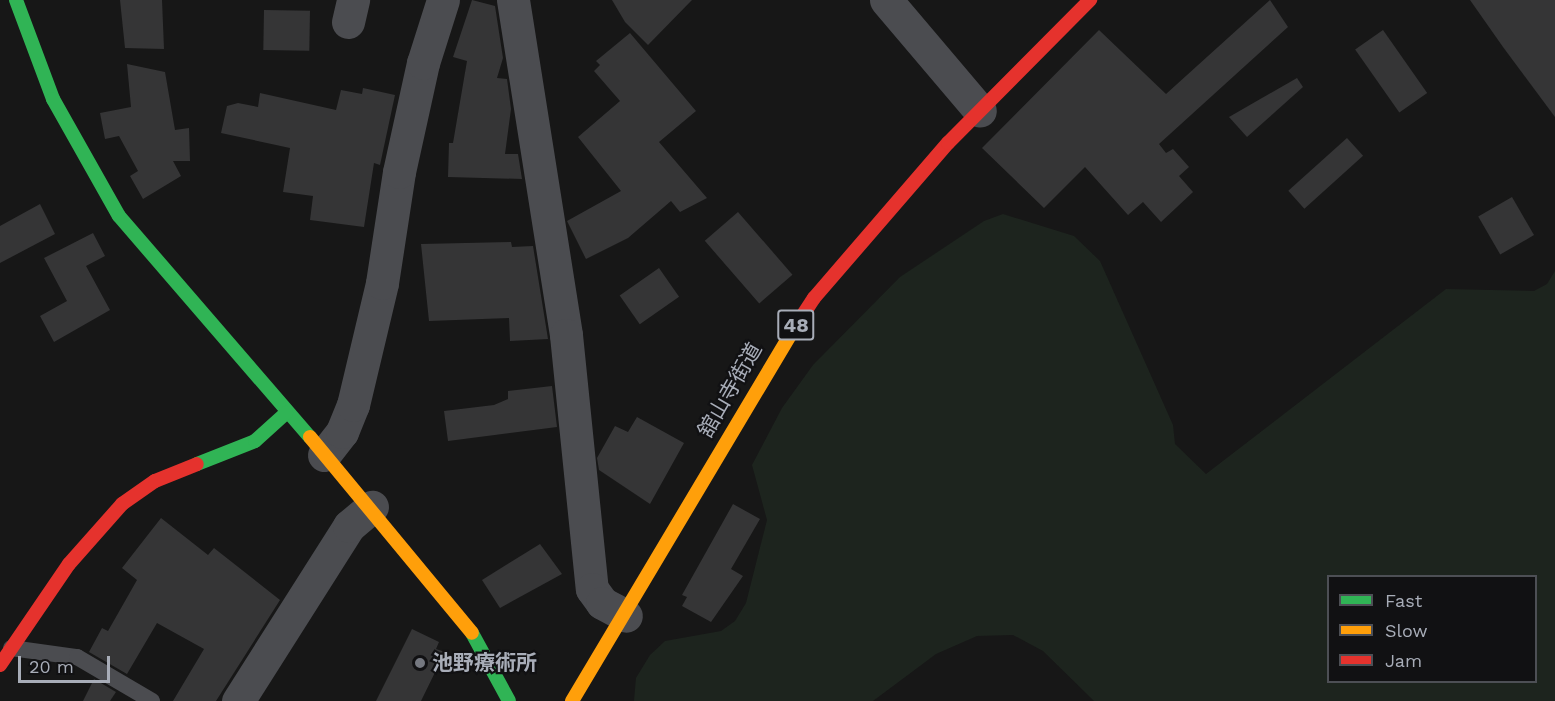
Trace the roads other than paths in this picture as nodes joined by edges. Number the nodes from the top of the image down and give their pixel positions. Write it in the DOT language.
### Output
graph roads {
  1 [pos="16,0"];
  2 [pos="443,0"];
  3 [pos="513,0"];
  4 [pos="886,0"];
  5 [pos="1090,0"];
  6 [pos="980,111"];
  7 [pos="286,413"];
  8 [pos="324,454"];
  9 [pos="372,507"];
  10 [pos="626,616"];
  11 [pos="3,661"];
  12 [pos="152,701"];
  13 [pos="238,701"];
  14 [pos="509,701"];
  15 [pos="572,701"];
  1 -- 7 [label="street"];
  2 -- 8 [label="street"];
  3 -- 10 [label="street"];
  4 -- 6 [label="street"];
  5 -- 6 [label="street, 舘山寺街道 / 48"];
  6 -- 10 [label="street, 舘山寺街道 / 48"];
  7 -- 8 [label="street"];
  7 -- 11 [label="street"];
  8 -- 9 [label="street"];
  9 -- 13 [label="street"];
  9 -- 14 [label="street"];
  10 -- 15 [label="street, 舘山寺街道 / 48"];
  11 -- 12 [label="lane"];
}
